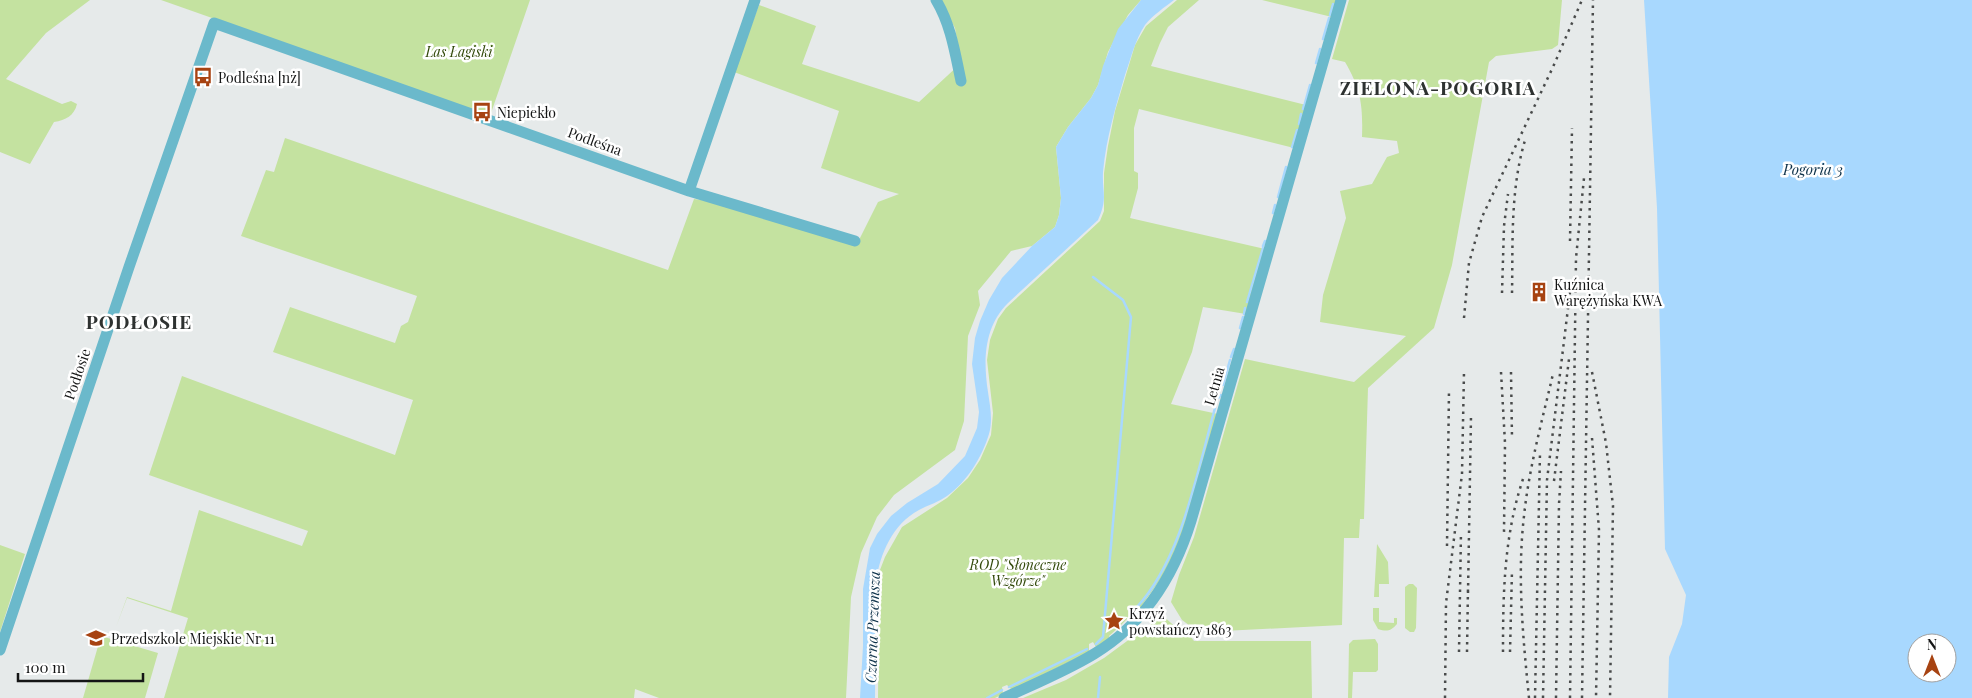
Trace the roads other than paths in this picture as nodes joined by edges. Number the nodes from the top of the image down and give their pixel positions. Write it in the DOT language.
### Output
graph roads {
  1 [pos="756,0"];
  2 [pos="936,0"];
  3 [pos="1341,0"];
  4 [pos="214,23"];
  5 [pos="961,81"];
  6 [pos="689,191"];
  7 [pos="854,241"];
  8 [pos="0,650"];
  9 [pos="1004,698"];
  1 -- 6 [label="street"];
  2 -- 5 [label="street"];
  3 -- 9 [label="street, Letnia"];
  4 -- 6 [label="street, Podleśna"];
  4 -- 8 [label="street, Podłosie"];
  6 -- 7 [label="street, Podleśna"];
}
